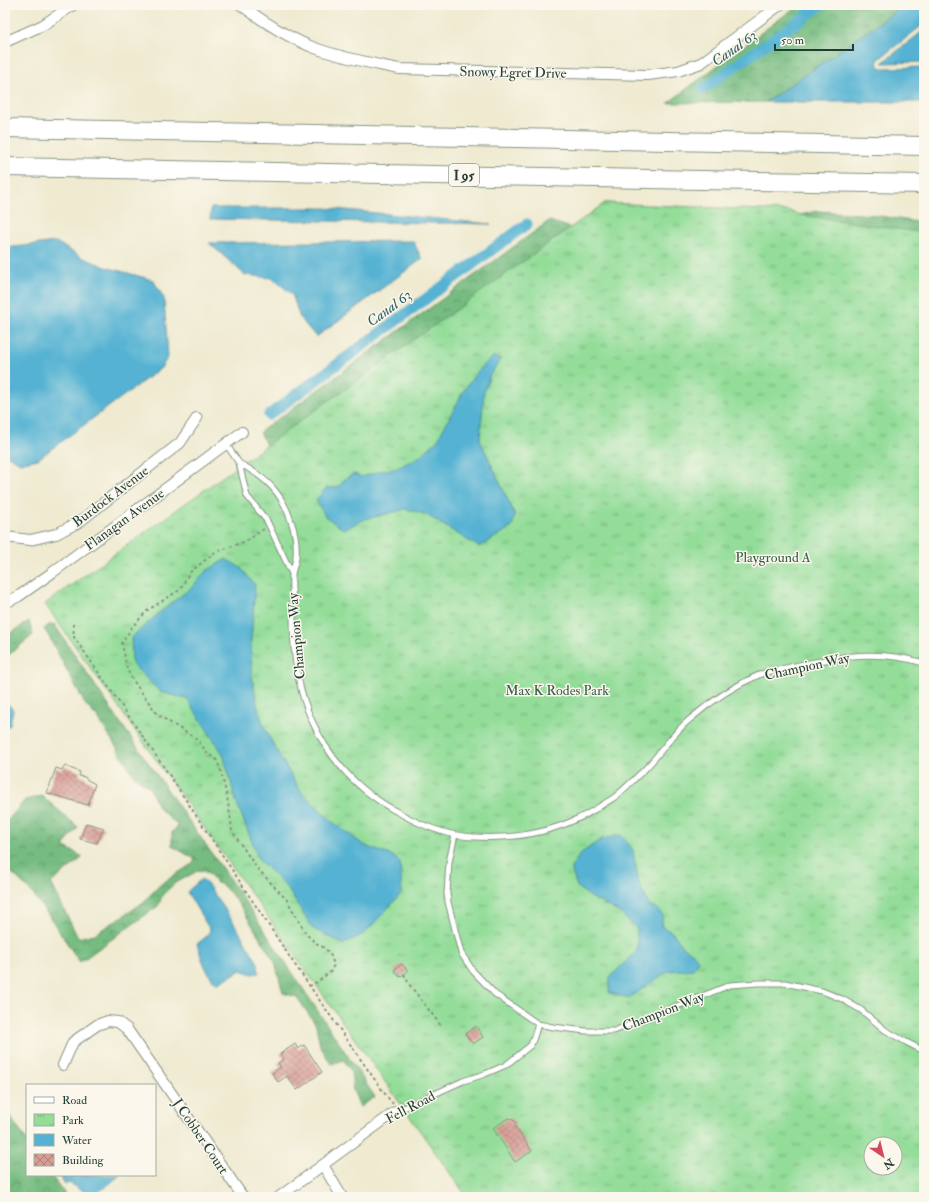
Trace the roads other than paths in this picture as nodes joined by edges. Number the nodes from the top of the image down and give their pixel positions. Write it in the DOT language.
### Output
graph roads {
  1 [pos="73,5"];
  2 [pos="241,5"];
  3 [pos="780,5"];
  4 [pos="5,42"];
  5 [pos="5,128"];
  6 [pos="924,146"];
  7 [pos="5,167"];
  8 [pos="924,184"];
  9 [pos="197,418"];
  10 [pos="242,432"];
  11 [pos="226,444"];
  12 [pos="239,463"];
  13 [pos="5,537"];
  14 [pos="292,574"];
  15 [pos="5,603"];
  16 [pos="924,663"];
  17 [pos="455,835"];
  18 [pos="538,1024"];
  19 [pos="924,1051"];
  20 [pos="63,1065"];
  21 [pos="397,1112"];
  22 [pos="322,1165"];
  23 [pos="243,1197"];
  24 [pos="279,1197"];
  25 [pos="342,1197"];
  1 -- 4 [label="street"];
  2 -- 3 [label="street, Snowy Egret Drive"];
  5 -- 6 [label="highway"];
  7 -- 8 [label="highway, I 95"];
  9 -- 13 [label="street, Burdock Avenue"];
  10 -- 11 [label="street, Flanagan Avenue"];
  11 -- 12 [label="lane, Champion Way"];
  11 -- 15 [label="street, Flanagan Avenue"];
  12 -- 14 [label="lane, Champion Way"];
  12 -- 14 [label="lane, Champion Way"];
  14 -- 17 [label="lane, Champion Way"];
  16 -- 17 [label="lane, Champion Way"];
  17 -- 18 [label="lane, Champion Way"];
  18 -- 19 [label="lane, Champion Way"];
  18 -- 21 [label="lane, Fell Road"];
  20 -- 23 [label="street, J Cobber Court"];
  21 -- 22 [label="street, Fell Road"];
  22 -- 24 [label="street, Fell Road"];
  22 -- 25 [label="street"];
}
